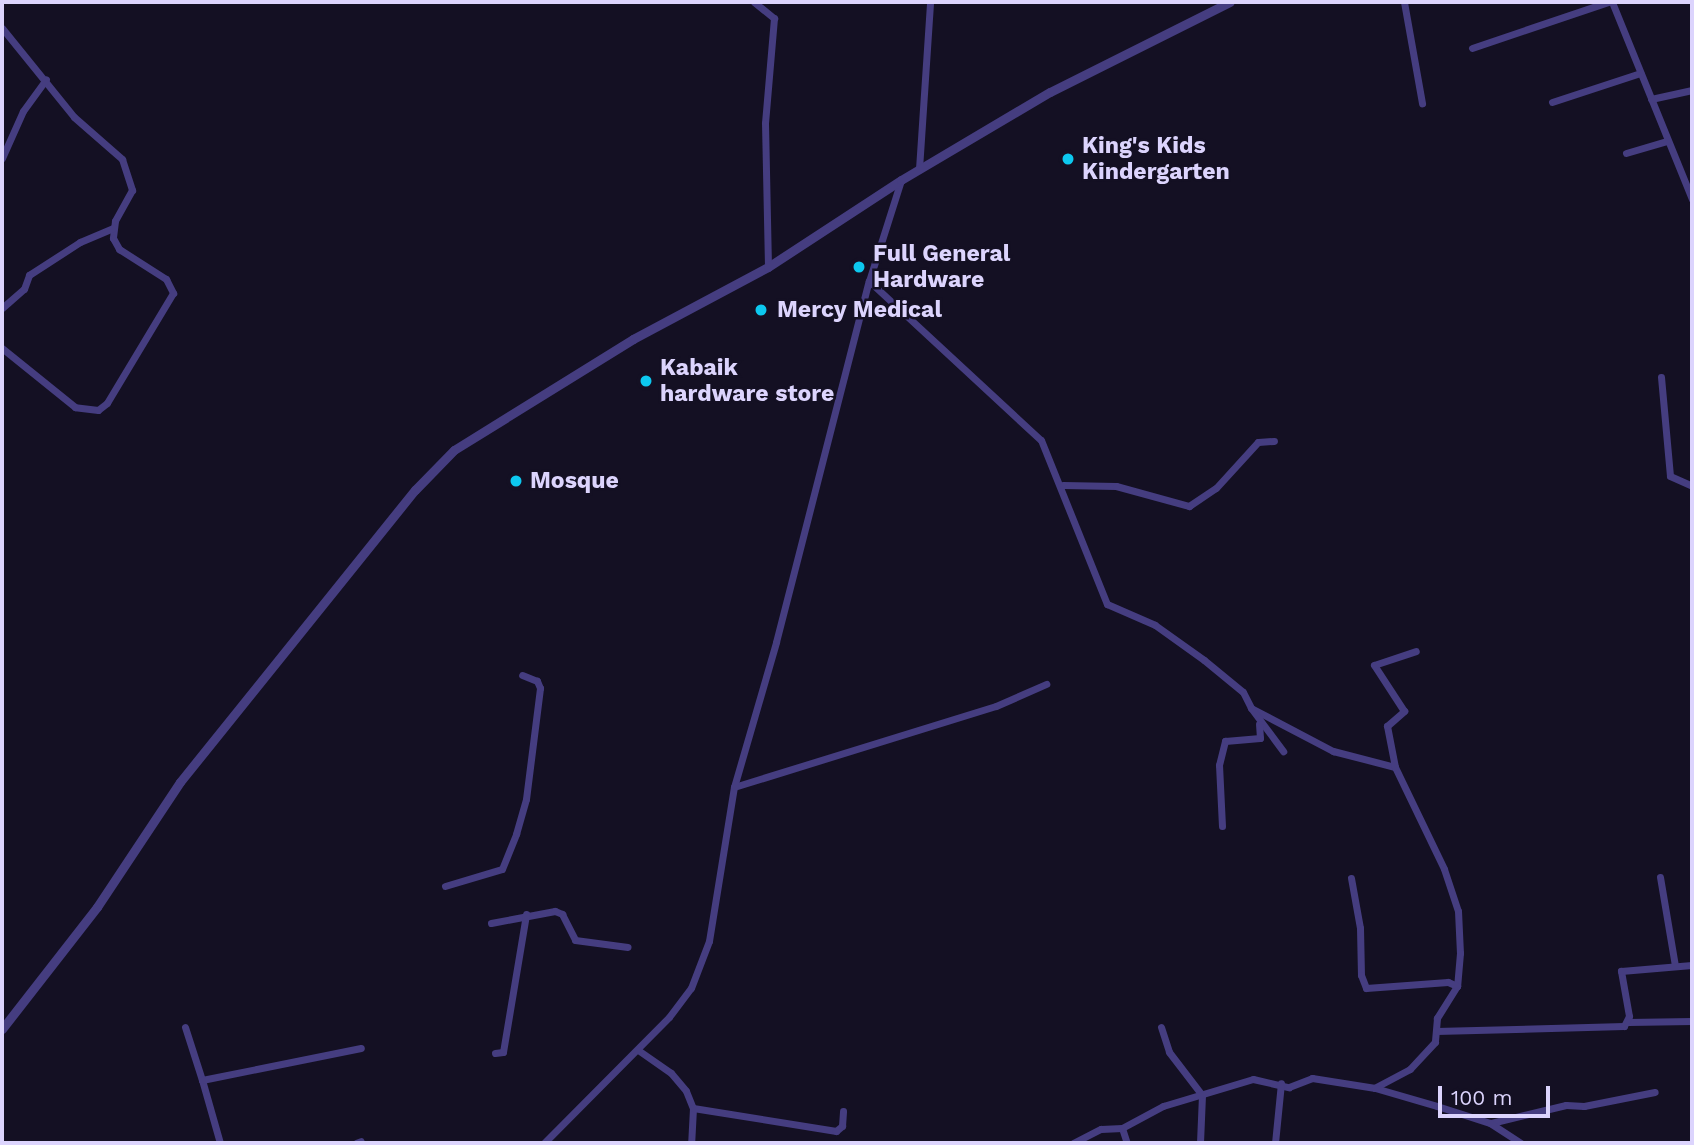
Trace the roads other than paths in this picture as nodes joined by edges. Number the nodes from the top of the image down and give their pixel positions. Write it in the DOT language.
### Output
graph roads {
  1 [pos="754,2"];
  2 [pos="930,2"];
  3 [pos="1230,2"];
  4 [pos="1404,2"];
  5 [pos="1610,2"];
  6 [pos="2,28"];
  7 [pos="1472,48"];
  8 [pos="1640,72"];
  9 [pos="46,79"];
  10 [pos="1692,90"];
  11 [pos="1651,99"];
  12 [pos="1552,102"];
  13 [pos="1422,103"];
  14 [pos="1667,141"];
  15 [pos="1626,153"];
  16 [pos="2,158"];
  17 [pos="919,169"];
  18 [pos="901,180"];
  19 [pos="1692,200"];
  20 [pos="113,228"];
  21 [pos="768,267"];
  22 [pos="869,281"];
  23 [pos="2,308"];
  24 [pos="2,348"];
  25 [pos="1661,377"];
  26 [pos="1274,441"];
  27 [pos="1063,485"];
  28 [pos="1692,486"];
  29 [pos="1416,651"];
  30 [pos="522,675"];
  31 [pos="1046,684"];
  32 [pos="1251,708"];
  33 [pos="1258,723"];
  34 [pos="1283,751"];
  35 [pos="1395,766"];
  36 [pos="734,788"];
  37 [pos="1222,826"];
  38 [pos="1660,877"];
  39 [pos="1351,878"];
  40 [pos="445,886"];
  41 [pos="526,914"];
  42 [pos="491,923"];
  43 [pos="628,947"];
  44 [pos="1692,965"];
  45 [pos="1675,966"];
  46 [pos="1457,986"];
  47 [pos="1692,1021"];
  48 [pos="1628,1022"];
  49 [pos="185,1027"];
  50 [pos="1161,1027"];
  51 [pos="2,1029"];
  52 [pos="1436,1031"];
  53 [pos="361,1048"];
  54 [pos="638,1050"];
  55 [pos="495,1053"];
  56 [pos="202,1080"];
  57 [pos="1281,1083"];
  58 [pos="1375,1088"];
  59 [pos="1655,1092"];
  60 [pos="1202,1095"];
  61 [pos="693,1108"];
  62 [pos="843,1111"];
  63 [pos="1490,1123"];
  64 [pos="1122,1128"];
  65 [pos="220,1143"];
  66 [pos="544,1143"];
  67 [pos="691,1143"];
  68 [pos="1073,1143"];
  69 [pos="1127,1143"];
  70 [pos="1200,1143"];
  71 [pos="1275,1143"];
  72 [pos="1521,1143"];
  1 -- 21 [label="street"];
  2 -- 17 [label="street"];
  3 -- 17 [label="street"];
  4 -- 13 [label="street"];
  5 -- 7 [label="street"];
  5 -- 8 [label="street"];
  6 -- 9 [label="street"];
  8 -- 11 [label="street"];
  8 -- 12 [label="street"];
  9 -- 16 [label="street"];
  9 -- 20 [label="street"];
  10 -- 11 [label="street"];
  11 -- 14 [label="street"];
  14 -- 15 [label="street"];
  14 -- 19 [label="street"];
  17 -- 18 [label="street"];
  18 -- 21 [label="street"];
  18 -- 22 [label="street"];
  20 -- 23 [label="street"];
  20 -- 24 [label="street"];
  21 -- 51 [label="street"];
  22 -- 27 [label="street"];
  22 -- 36 [label="street"];
  25 -- 28 [label="street"];
  26 -- 27 [label="street"];
  27 -- 32 [label="street"];
  29 -- 35 [label="street"];
  30 -- 40 [label="street"];
  31 -- 36 [label="street"];
  32 -- 33 [label="street"];
  32 -- 35 [label="street"];
  33 -- 34 [label="street"];
  33 -- 37 [label="street"];
  35 -- 46 [label="street"];
  36 -- 54 [label="street"];
  38 -- 45 [label="street"];
  39 -- 46 [label="street"];
  41 -- 42 [label="street"];
  41 -- 43 [label="street"];
  41 -- 55 [label="street"];
  44 -- 45 [label="street"];
  45 -- 48 [label="street"];
  46 -- 52 [label="street"];
  47 -- 48 [label="street"];
  48 -- 52 [label="street"];
  49 -- 56 [label="street"];
  50 -- 60 [label="street"];
  52 -- 58 [label="street"];
  53 -- 56 [label="street"];
  54 -- 61 [label="street"];
  54 -- 66 [label="street"];
  56 -- 65 [label="street"];
  57 -- 58 [label="street"];
  57 -- 60 [label="street"];
  57 -- 71 [label="street"];
  58 -- 63 [label="street"];
  59 -- 63 [label="street"];
  60 -- 64 [label="street"];
  60 -- 70 [label="street"];
  61 -- 62 [label="street"];
  61 -- 67 [label="street"];
  63 -- 72 [label="street"];
  64 -- 68 [label="street"];
  64 -- 69 [label="street"];
}
